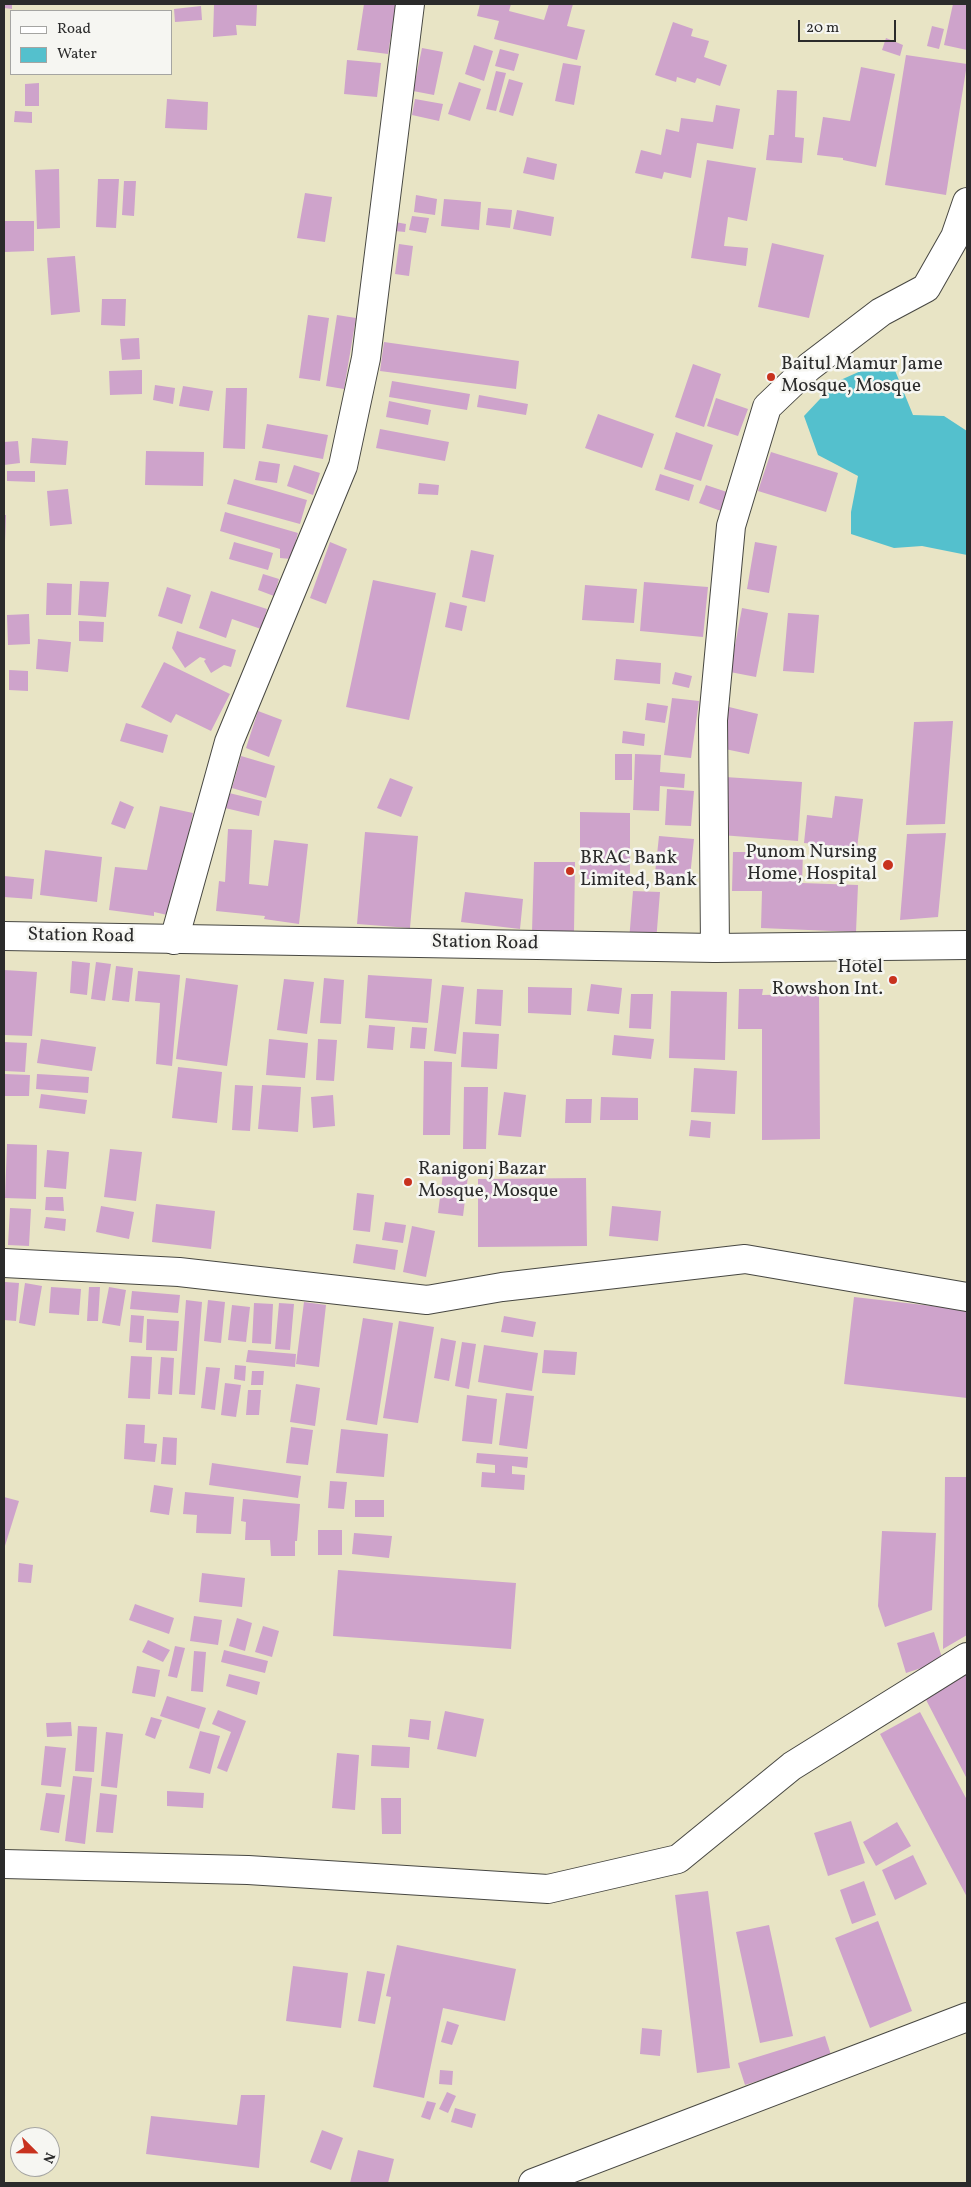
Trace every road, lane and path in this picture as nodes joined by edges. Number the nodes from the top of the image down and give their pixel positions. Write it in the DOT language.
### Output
graph roads {
  1 [pos="410,4"];
  2 [pos="967,202"];
  3 [pos="4,936"];
  4 [pos="174,940"];
  5 [pos="967,945"];
  6 [pos="715,948"];
  7 [pos="4,1263"];
  8 [pos="967,1297"];
  9 [pos="967,1657"];
  10 [pos="4,1864"];
  11 [pos="967,2017"];
  12 [pos="534,2183"];
  1 -- 4 [label="street"];
  2 -- 6 [label="street"];
  3 -- 4 [label="street, Station Road"];
  4 -- 6 [label="street, Station Road"];
  5 -- 6 [label="street, Station Road"];
  7 -- 8 [label="street"];
  9 -- 10 [label="street"];
  11 -- 12 [label="street"];
}
